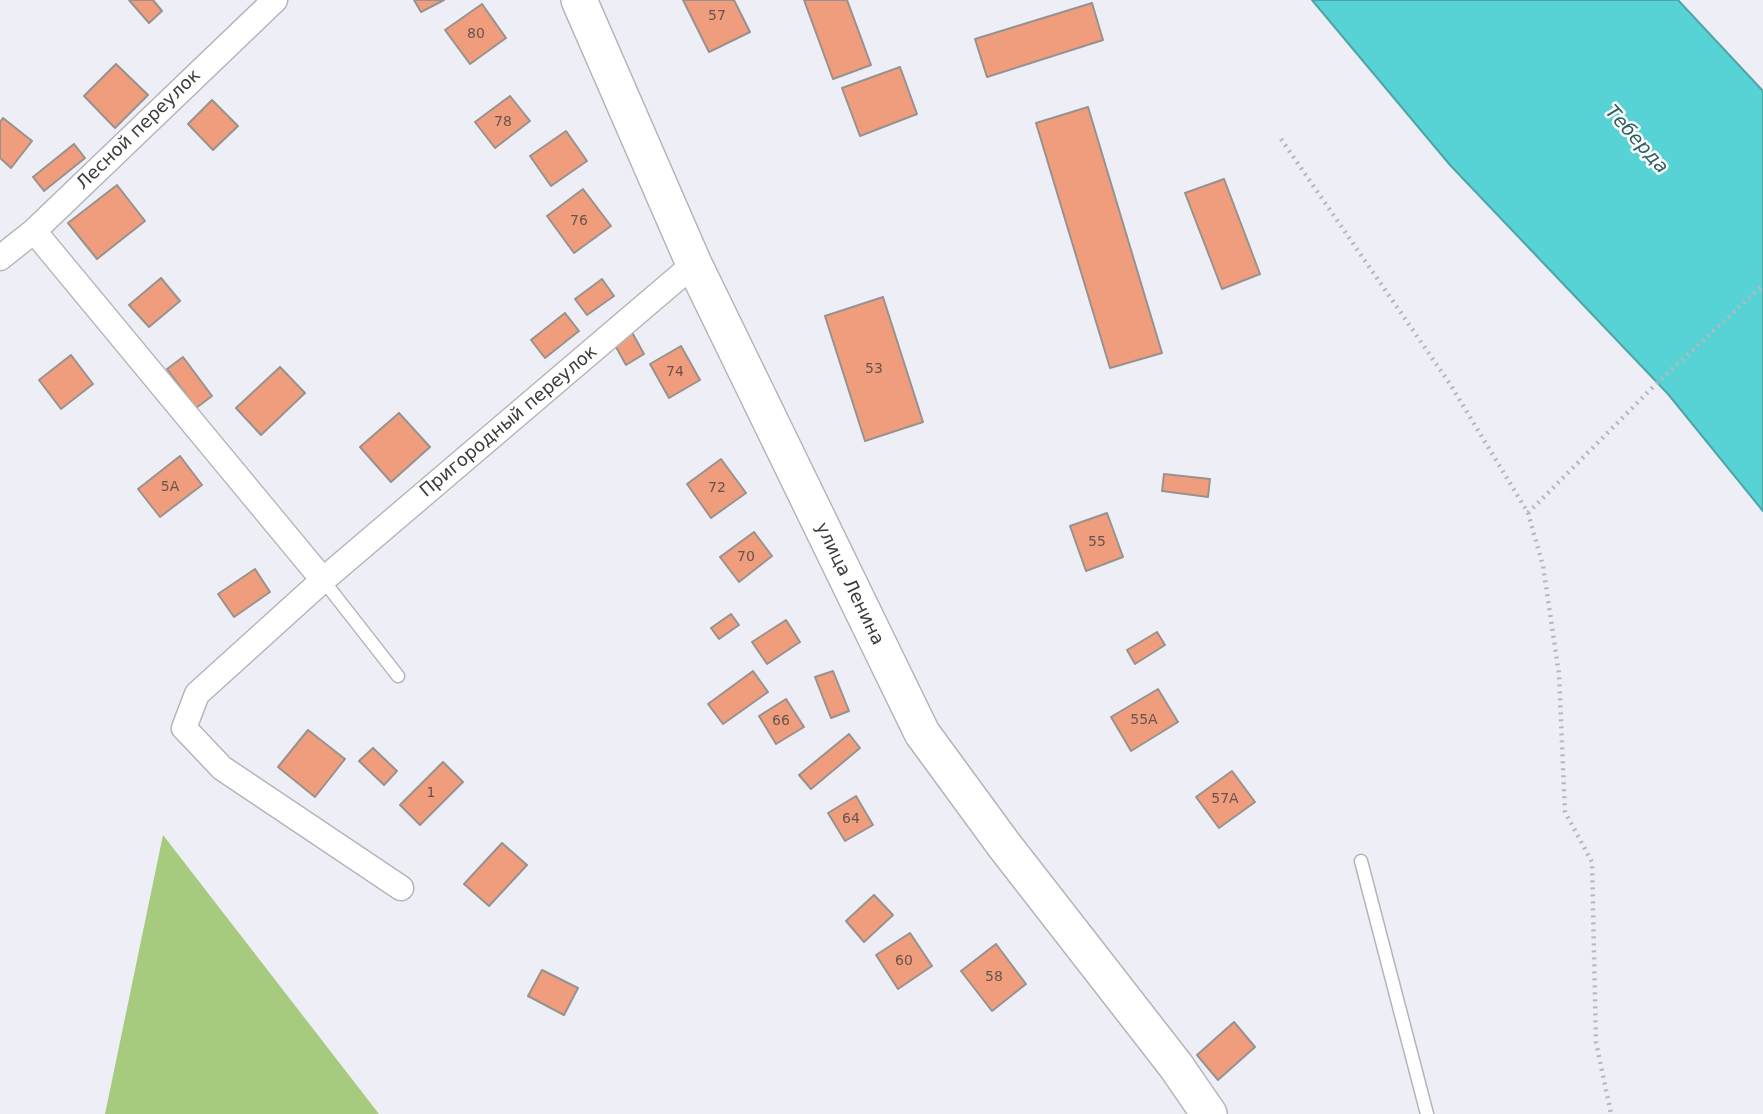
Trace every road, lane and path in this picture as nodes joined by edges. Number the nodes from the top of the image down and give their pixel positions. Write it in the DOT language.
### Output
graph roads {
  1 [pos="275,0"];
  2 [pos="578,0"];
  3 [pos="1281,139"];
  4 [pos="34,231"];
  5 [pos="0,258"];
  6 [pos="694,264"];
  7 [pos="1763,285"];
  8 [pos="1528,513"];
  9 [pos="323,580"];
  10 [pos="398,676"];
  11 [pos="1361,861"];
  12 [pos="401,888"];
  13 [pos="1209,1114"];
  14 [pos="1427,1114"];
  15 [pos="1611,1114"];
  1 -- 4 [label="street, Лесной переулок"];
  2 -- 6 [label="main road, улица Ленина"];
  3 -- 8 [label="path"];
  4 -- 5 [label="street, Лесной переулок"];
  4 -- 9 [label="street"];
  6 -- 9 [label="street, Пригородный переулок"];
  6 -- 13 [label="main road, улица Ленина"];
  7 -- 8 [label="path"];
  8 -- 15 [label="path"];
  9 -- 10 [label="lane"];
  9 -- 12 [label="street, Пригородный переулок"];
  11 -- 14 [label="lane"];
}
